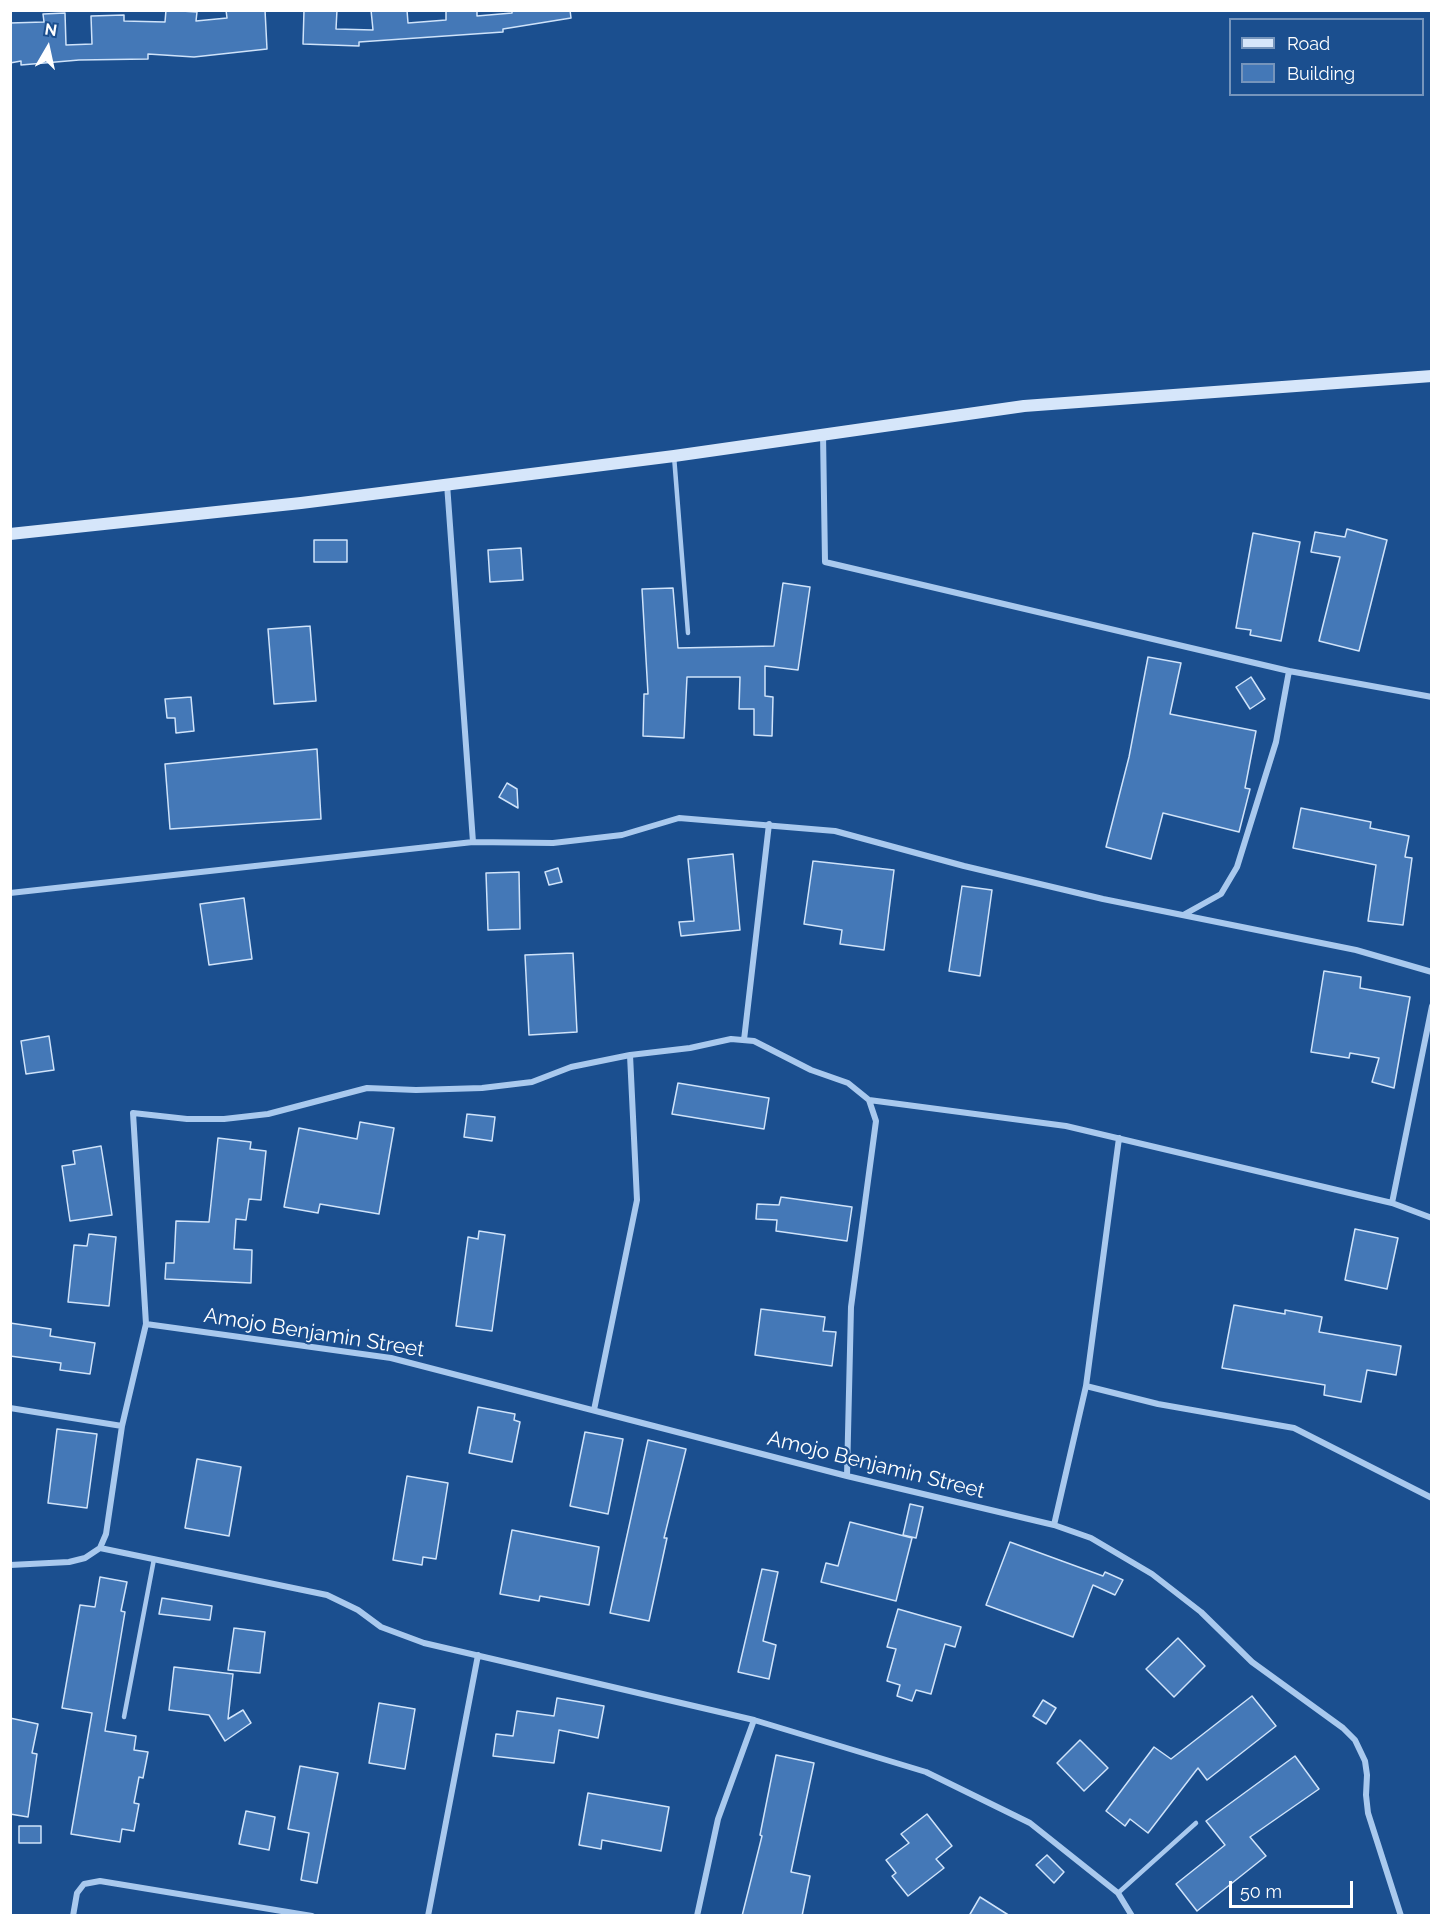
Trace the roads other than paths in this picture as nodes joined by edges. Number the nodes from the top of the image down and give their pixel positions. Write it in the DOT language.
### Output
graph roads {
  1 [pos="1431,376"];
  2 [pos="823,434"];
  3 [pos="674,456"];
  4 [pos="447,484"];
  5 [pos="10,534"];
  6 [pos="688,633"];
  7 [pos="1289,671"];
  8 [pos="1431,697"];
  9 [pos="769,824"];
  10 [pos="473,843"];
  11 [pos="10,893"];
  12 [pos="1185,915"];
  13 [pos="1431,972"];
  14 [pos="1431,1006"];
  15 [pos="744,1040"];
  16 [pos="630,1055"];
  17 [pos="869,1100"];
  18 [pos="1119,1138"];
  19 [pos="1392,1203"];
  20 [pos="1431,1218"];
  21 [pos="146,1324"];
  22 [pos="1086,1386"];
  23 [pos="10,1408"];
  24 [pos="594,1410"];
  25 [pos="122,1426"];
  26 [pos="847,1476"];
  27 [pos="1431,1498"];
  28 [pos="1054,1526"];
  29 [pos="100,1548"];
  30 [pos="154,1559"];
  31 [pos="10,1565"];
  32 [pos="478,1655"];
  33 [pos="124,1717"];
  34 [pos="754,1720"];
  35 [pos="1196,1823"];
  36 [pos="1118,1893"];
  37 [pos="73,1916"];
  38 [pos="312,1916"];
  39 [pos="428,1916"];
  40 [pos="697,1916"];
  41 [pos="1132,1916"];
  42 [pos="1401,1916"];
  1 -- 2 [label="street"];
  2 -- 3 [label="street"];
  2 -- 7 [label="street"];
  3 -- 4 [label="street"];
  3 -- 6 [label="lane"];
  4 -- 5 [label="street"];
  4 -- 10 [label="street"];
  7 -- 8 [label="street"];
  7 -- 12 [label="street"];
  9 -- 10 [label="street"];
  9 -- 12 [label="street"];
  9 -- 15 [label="street"];
  10 -- 11 [label="street"];
  12 -- 13 [label="street"];
  14 -- 19 [label="street"];
  15 -- 16 [label="street"];
  15 -- 17 [label="street"];
  16 -- 21 [label="street"];
  16 -- 24 [label="street"];
  17 -- 18 [label="street"];
  17 -- 26 [label="street"];
  18 -- 19 [label="street"];
  18 -- 22 [label="street"];
  19 -- 20 [label="street"];
  21 -- 24 [label="street, Amojo Benjamin Street"];
  21 -- 25 [label="street"];
  22 -- 27 [label="street"];
  22 -- 28 [label="street"];
  23 -- 25 [label="street"];
  24 -- 26 [label="street, Amojo Benjamin Street"];
  25 -- 29 [label="street"];
  26 -- 28 [label="street, Amojo Benjamin Street"];
  28 -- 42 [label="street, Amojo Benjamin Street"];
  29 -- 30 [label="street"];
  29 -- 31 [label="street"];
  30 -- 32 [label="street"];
  30 -- 33 [label="lane"];
  32 -- 34 [label="street"];
  32 -- 39 [label="street"];
  34 -- 36 [label="street"];
  34 -- 40 [label="street"];
  35 -- 36 [label="lane"];
  36 -- 41 [label="street"];
  37 -- 38 [label="street"];
}
